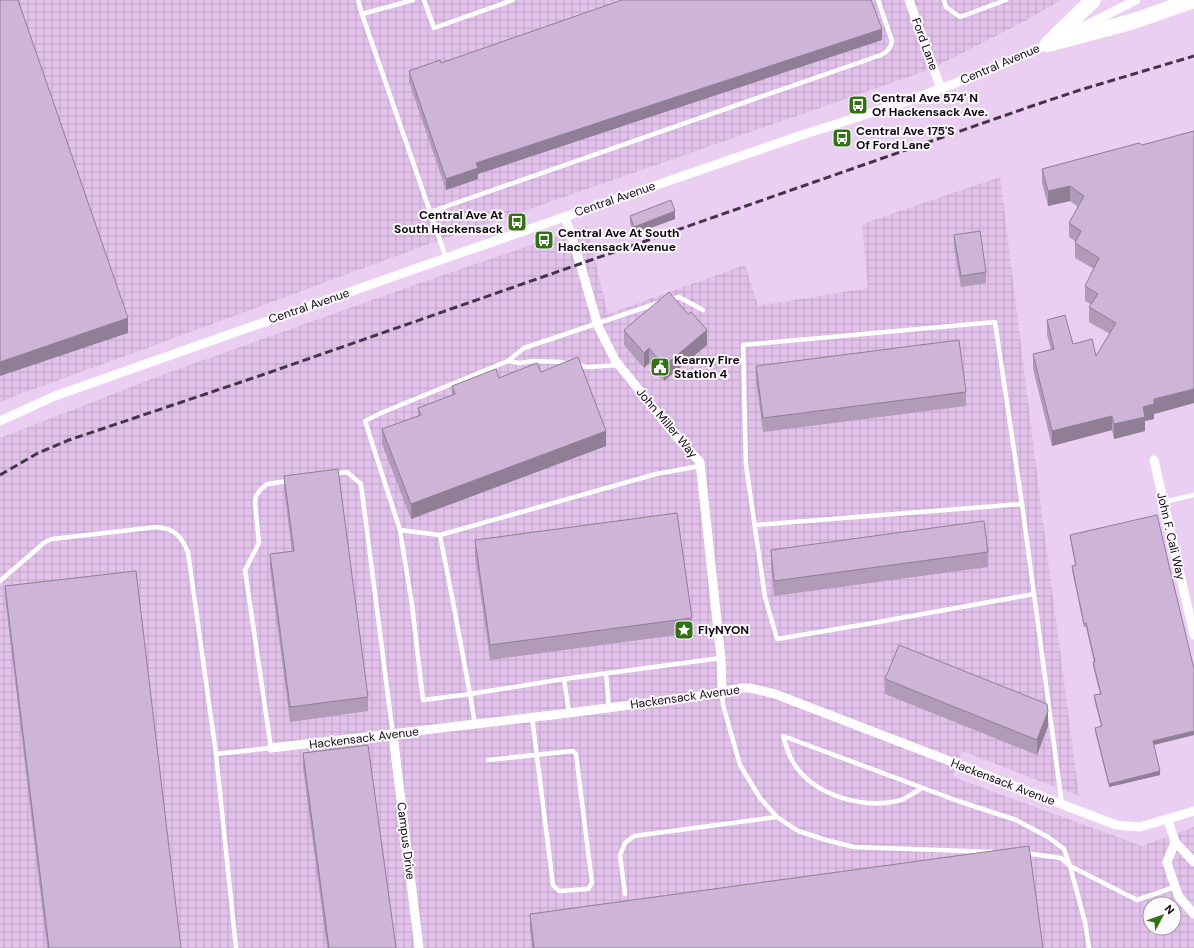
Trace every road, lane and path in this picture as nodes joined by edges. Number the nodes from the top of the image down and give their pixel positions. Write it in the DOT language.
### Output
graph roads {
  1 [pos="358,0"];
  2 [pos="413,0"];
  3 [pos="424,0"];
  4 [pos="513,0"];
  5 [pos="878,0"];
  6 [pos="909,0"];
  7 [pos="944,0"];
  8 [pos="1006,0"];
  9 [pos="1093,0"];
  10 [pos="1136,0"];
  11 [pos="1194,0"];
  12 [pos="362,14"];
  13 [pos="1048,44"];
  14 [pos="941,88"];
  15 [pos="430,212"];
  16 [pos="565,217"];
  17 [pos="446,258"];
  18 [pos="703,310"];
  19 [pos="597,323"];
  20 [pos="508,361"];
  21 [pos="620,365"];
  22 [pos="0,421"];
  23 [pos="1154,460"];
  24 [pos="700,466"];
  25 [pos="325,475"];
  26 [pos="296,480"];
  27 [pos="1194,495"];
  28 [pos="1164,502"];
  29 [pos="1022,504"];
  30 [pos="755,525"];
  31 [pos="400,530"];
  32 [pos="440,535"];
  33 [pos="0,581"];
  34 [pos="1034,594"];
  35 [pos="1194,636"];
  36 [pos="721,658"];
  37 [pos="606,674"];
  38 [pos="564,679"];
  39 [pos="722,692"];
  40 [pos="470,694"];
  41 [pos="610,708"];
  42 [pos="569,713"];
  43 [pos="532,718"];
  44 [pos="475,724"];
  45 [pos="393,735"];
  46 [pos="271,748"];
  47 [pos="216,754"];
  48 [pos="537,754"];
  49 [pos="488,760"];
  50 [pos="922,788"];
  51 [pos="1062,805"];
  52 [pos="1194,811"];
  53 [pos="777,817"];
  54 [pos="1168,820"];
  55 [pos="1175,842"];
  56 [pos="1000,852"];
  57 [pos="1016,853"];
  58 [pos="1194,862"];
  59 [pos="1070,866"];
  60 [pos="1175,887"];
  61 [pos="625,894"];
  62 [pos="1194,914"];
  63 [pos="236,948"];
  64 [pos="419,948"];
  65 [pos="1089,948"];
  1 -- 12 [label="lane"];
  2 -- 12 [label="lane"];
  3 -- 4 [label="lane"];
  5 -- 15 [label="lane"];
  6 -- 14 [label="street, Ford Lane"];
  7 -- 8 [label="lane"];
  9 -- 13 [label="highway"];
  10 -- 13 [label="street, Central Avenue"];
  11 -- 13 [label="highway"];
  12 -- 15 [label="lane"];
  13 -- 14 [label="street, Central Avenue"];
  14 -- 16 [label="street, Central Avenue"];
  15 -- 17 [label="lane"];
  16 -- 17 [label="street, Central Avenue"];
  16 -- 19 [label="street, John Miller Way"];
  17 -- 22 [label="street, Central Avenue"];
  18 -- 19 [label="lane"];
  19 -- 20 [label="lane"];
  19 -- 21 [label="street, John Miller Way"];
  20 -- 21 [label="lane"];
  20 -- 31 [label="lane"];
  21 -- 24 [label="street, John Miller Way"];
  23 -- 28 [label="street, John F. Cali Way"];
  24 -- 32 [label="lane"];
  24 -- 36 [label="street, John Miller Way"];
  25 -- 45 [label="lane"];
  26 -- 46 [label="lane"];
  27 -- 28 [label="lane"];
  28 -- 35 [label="street, John F. Cali Way"];
  29 -- 30 [label="lane"];
  29 -- 30 [label="lane"];
  29 -- 34 [label="lane"];
  30 -- 34 [label="lane"];
  31 -- 32 [label="lane"];
  31 -- 40 [label="lane"];
  32 -- 40 [label="lane"];
  33 -- 47 [label="lane"];
  34 -- 51 [label="lane"];
  36 -- 37 [label="lane"];
  36 -- 39 [label="street, John Miller Way"];
  37 -- 38 [label="lane"];
  37 -- 41 [label="lane"];
  38 -- 40 [label="lane"];
  38 -- 42 [label="lane"];
  39 -- 41 [label="street, Hackensack Avenue"];
  39 -- 51 [label="street, Hackensack Avenue"];
  39 -- 53 [label="lane"];
  40 -- 44 [label="lane"];
  41 -- 42 [label="street, Hackensack Avenue"];
  42 -- 43 [label="street, Hackensack Avenue"];
  43 -- 44 [label="street, Hackensack Avenue"];
  43 -- 48 [label="lane"];
  44 -- 45 [label="street, Hackensack Avenue"];
  45 -- 46 [label="street, Hackensack Avenue"];
  45 -- 64 [label="street, Campus Drive"];
  46 -- 47 [label="lane"];
  47 -- 63 [label="lane"];
  48 -- 48 [label="lane"];
  48 -- 49 [label="lane"];
  50 -- 50 [label="lane"];
  50 -- 59 [label="lane"];
  51 -- 54 [label="street, Hackensack Avenue"];
  52 -- 54 [label="street, Hackensack Avenue"];
  53 -- 56 [label="lane"];
  53 -- 61 [label="lane"];
  54 -- 55 [label="street"];
  55 -- 58 [label="street"];
  55 -- 60 [label="street"];
  57 -- 59 [label="lane"];
  59 -- 60 [label="lane"];
  59 -- 65 [label="lane"];
  60 -- 62 [label="street"];
}
